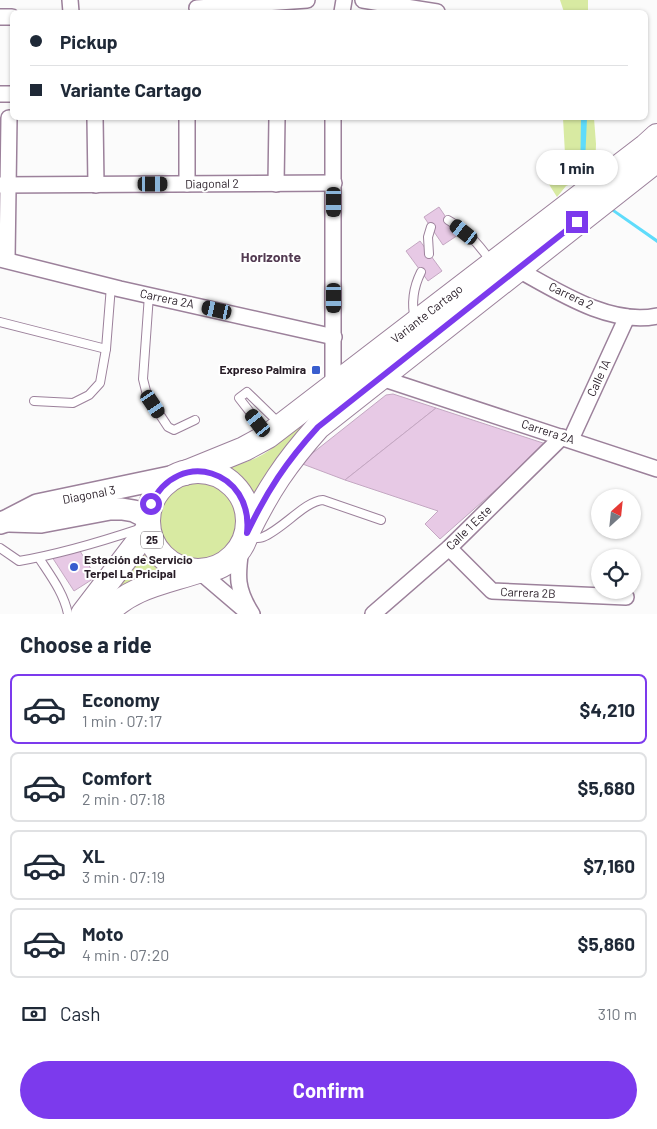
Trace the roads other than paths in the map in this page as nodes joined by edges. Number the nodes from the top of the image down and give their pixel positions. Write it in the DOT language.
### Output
graph roads {
  1 [pos="307,0"];
  2 [pos="363,0"];
  3 [pos="197,8"];
  4 [pos="425,10"];
  5 [pos="9,118"];
  6 [pos="96,120"];
  7 [pos="187,120"];
  8 [pos="277,120"];
  9 [pos="333,120"];
  10 [pos="657,136"];
  11 [pos="657,160"];
  12 [pos="334,183"];
  13 [pos="187,184"];
  14 [pos="276,184"];
  15 [pos="4,185"];
  16 [pos="96,185"];
  17 [pos="595,196"];
  18 [pos="448,220"];
  19 [pos="431,227"];
  20 [pos="429,254"];
  21 [pos="3,259"];
  22 [pos="492,264"];
  23 [pos="517,269"];
  24 [pos="421,272"];
  25 [pos="111,286"];
  26 [pos="149,295"];
  27 [pos="657,316"];
  28 [pos="627,317"];
  29 [pos="0,322"];
  30 [pos="416,324"];
  31 [pos="334,337"];
  32 [pos="106,349"];
  33 [pos="381,378"];
  34 [pos="333,386"];
  35 [pos="34,402"];
  36 [pos="195,420"];
  37 [pos="275,431"];
  38 [pos="566,438"];
  39 [pos="657,469"];
  40 [pos="180,475"];
  41 [pos="381,520"];
  42 [pos="3,522"];
  43 [pos="148,524"];
  44 [pos="244,539"];
  45 [pos="0,548"];
  46 [pos="449,548"];
  47 [pos="39,558"];
  48 [pos="198,571"];
  49 [pos="591,595"];
  50 [pos="68,614"];
  51 [pos="83,614"];
  52 [pos="106,614"];
  53 [pos="251,614"];
  54 [pos="373,614"];
  1 -- 3 [label="street"];
  2 -- 4 [label="street"];
  5 -- 15 [label="street"];
  6 -- 16 [label="street"];
  7 -- 13 [label="street"];
  8 -- 14 [label="street"];
  9 -- 12 [label="street"];
  10 -- 17 [label="highway, Variante Cartago / 25"];
  11 -- 17 [label="highway, Variante Cartago / 25"];
  12 -- 14 [label="street, Diagonal 2"];
  12 -- 31 [label="street"];
  13 -- 14 [label="street, Diagonal 2"];
  13 -- 16 [label="street, Diagonal 2"];
  15 -- 16 [label="street, Diagonal 2"];
  15 -- 21 [label="street"];
  17 -- 22 [label="highway, Variante Cartago / 25"];
  17 -- 23 [label="highway, Variante Cartago / 25"];
  18 -- 22 [label="lane"];
  19 -- 20 [label="lane"];
  21 -- 25 [label="street, Carrera 2A"];
  22 -- 30 [label="highway, Variante Cartago / 25"];
  23 -- 28 [label="street, Carrera 2"];
  23 -- 33 [label="highway, Variante Cartago / 25"];
  24 -- 30 [label="lane"];
  25 -- 26 [label="street, Carrera 2A"];
  25 -- 32 [label="lane"];
  26 -- 31 [label="street, Carrera 2A"];
  26 -- 36 [label="lane"];
  27 -- 28 [label="street, Carrera 2"];
  28 -- 38 [label="street, Calle 1A"];
  29 -- 32 [label="lane"];
  30 -- 34 [label="highway, Variante Cartago / 25"];
  31 -- 34 [label="street"];
  32 -- 35 [label="lane"];
  33 -- 38 [label="street, Carrera 2A"];
  33 -- 44 [label="highway, Variante Cartago / 25"];
  34 -- 37 [label="highway, Variante Cartago / 25"];
  37 -- 37 [label="lane"];
  37 -- 40 [label="highway, Variante Cartago / 25"];
  38 -- 39 [label="street, Carrera 2A"];
  38 -- 46 [label="street, Calle 1 Este"];
  40 -- 42 [label="main road, Diagonal 3"];
  40 -- 43 [label="highway, 25"];
  40 -- 44 [label="highway"];
  41 -- 44 [label="lane"];
  42 -- 43 [label="main road, Diagonal 3"];
  43 -- 47 [label="lane"];
  43 -- 48 [label="highway, 25"];
  43 -- 51 [label="highway, 25"];
  44 -- 48 [label="highway, 25"];
  44 -- 53 [label="street"];
  45 -- 47 [label="lane"];
  46 -- 49 [label="street, Carrera 2B"];
  46 -- 54 [label="street, Calle 1 Este"];
  47 -- 50 [label="lane"];
  48 -- 52 [label="highway, 25"];
  48 -- 53 [label="street"];
}
